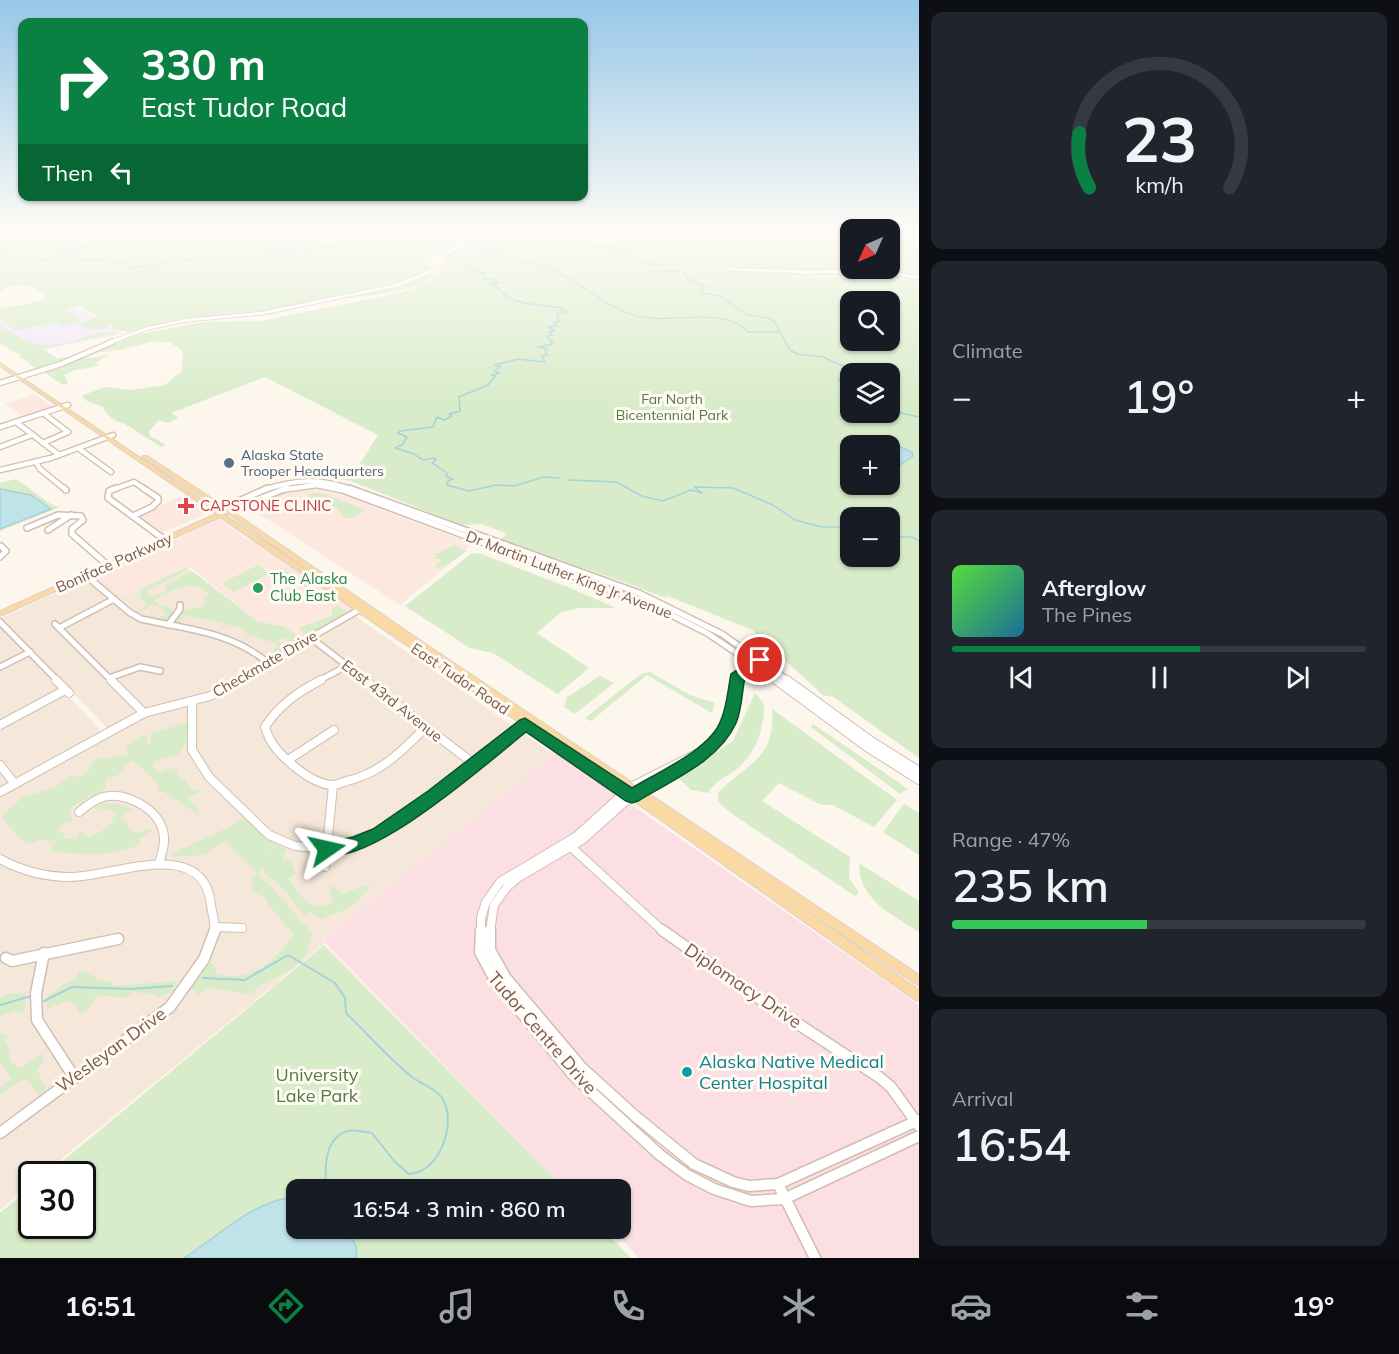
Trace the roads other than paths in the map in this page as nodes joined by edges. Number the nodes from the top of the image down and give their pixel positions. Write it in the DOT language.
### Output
graph roads {
  1 [pos="380,289"];
  2 [pos="0,359"];
  3 [pos="0,364"];
  4 [pos="22,376"];
  5 [pos="0,383"];
  6 [pos="65,406"];
  7 [pos="43,413"];
  8 [pos="16,422"];
  9 [pos="0,427"];
  10 [pos="32,435"];
  11 [pos="110,436"];
  12 [pos="43,443"];
  13 [pos="0,447"];
  14 [pos="78,448"];
  15 [pos="59,455"];
  16 [pos="36,462"];
  17 [pos="0,470"];
  18 [pos="111,472"];
  19 [pos="322,483"];
  20 [pos="66,490"];
  21 [pos="222,511"];
  22 [pos="71,514"];
  23 [pos="133,516"];
  24 [pos="27,528"];
  25 [pos="48,530"];
  26 [pos="161,537"];
  27 [pos="1,546"];
  28 [pos="0,557"];
  29 [pos="105,562"];
  30 [pos="84,574"];
  31 [pos="114,599"];
  32 [pos="180,605"];
  33 [pos="363,608"];
  34 [pos="0,609"];
  35 [pos="668,612"];
  36 [pos="0,614"];
  37 [pos="0,622"];
  38 [pos="168,625"];
  39 [pos="711,628"];
  40 [pos="311,638"];
  41 [pos="30,652"];
  42 [pos="756,662"];
  43 [pos="268,663"];
  44 [pos="346,666"];
  45 [pos="0,667"];
  46 [pos="160,670"];
  47 [pos="109,678"];
  48 [pos="801,694"];
  49 [pos="192,701"];
  50 [pos="144,713"];
  51 [pos="528,722"];
  52 [pos="0,725"];
  53 [pos="426,727"];
  54 [pos="334,730"];
  55 [pos="288,760"];
  56 [pos="474,764"];
  57 [pos="0,765"];
  58 [pos="919,771"];
  59 [pos="919,780"];
  60 [pos="15,784"];
  61 [pos="333,785"];
  62 [pos="631,791"];
  63 [pos="0,792"];
  64 [pos="79,812"];
  65 [pos="569,845"];
  66 [pos="327,849"];
  67 [pos="1,862"];
  68 [pos="159,863"];
  69 [pos="326,867"];
  70 [pos="215,927"];
  71 [pos="242,928"];
  72 [pos="118,939"];
  73 [pos="44,953"];
  74 [pos="6,958"];
  75 [pos="919,981"];
  76 [pos="919,996"];
  77 [pos="74,1077"];
  78 [pos="918,1122"];
  79 [pos="0,1133"];
  80 [pos="919,1136"];
  81 [pos="778,1184"];
  82 [pos="784,1199"];
  83 [pos="815,1258"];
  1 -- 4 [label="street"];
  2 -- 4 [label="main road, East Tudor Road"];
  3 -- 4 [label="main road, East Tudor Road"];
  4 -- 5 [label="street"];
  4 -- 6 [label="main road, East Tudor Road"];
  6 -- 7 [label="street"];
  6 -- 11 [label="main road, East Tudor Road"];
  7 -- 8 [label="street"];
  7 -- 12 [label="street"];
  8 -- 9 [label="street"];
  8 -- 10 [label="street"];
  10 -- 12 [label="street"];
  10 -- 13 [label="street"];
  11 -- 14 [label="street"];
  11 -- 21 [label="main road, East Tudor Road"];
  12 -- 15 [label="street"];
  14 -- 15 [label="street"];
  14 -- 18 [label="street"];
  15 -- 16 [label="street"];
  16 -- 17 [label="street"];
  16 -- 20 [label="street"];
  19 -- 21 [label="street"];
  19 -- 35 [label="street, Dr Martin Luther King Jr Avenue"];
  19 -- 39 [label="street, Dr Martin Luther King Jr Avenue"];
  21 -- 26 [label="main road, Boniface Parkway"];
  21 -- 30 [label="main road, Boniface Parkway"];
  21 -- 33 [label="main road, East Tudor Road"];
  22 -- 24 [label="street"];
  22 -- 25 [label="street"];
  22 -- 29 [label="street"];
  23 -- 23 [label="street"];
  23 -- 26 [label="street"];
  26 -- 29 [label="main road, Boniface Parkway"];
  27 -- 28 [label="street"];
  29 -- 30 [label="main road, Boniface Parkway"];
  30 -- 31 [label="street"];
  30 -- 34 [label="main road, Boniface Parkway"];
  30 -- 36 [label="main road, Boniface Parkway"];
  31 -- 38 [label="street"];
  31 -- 47 [label="street"];
  32 -- 38 [label="street"];
  33 -- 40 [label="street, Checkmate Drive"];
  33 -- 51 [label="main road, East Tudor Road"];
  35 -- 39 [label="street"];
  35 -- 42 [label="street, Dr Martin Luther King Jr Avenue"];
  37 -- 41 [label="street"];
  38 -- 43 [label="street"];
  39 -- 42 [label="street, Dr Martin Luther King Jr Avenue"];
  40 -- 43 [label="street, Checkmate Drive"];
  40 -- 44 [label="street, East 43rd Avenue"];
  41 -- 45 [label="street"];
  41 -- 52 [label="street"];
  42 -- 48 [label="street, Dr Martin Luther King Jr Avenue"];
  42 -- 48 [label="street, Dr Martin Luther King Jr Avenue"];
  42 -- 62 [label="street, Tudor Centre Drive"];
  43 -- 49 [label="street, Checkmate Drive"];
  44 -- 53 [label="street, East 43rd Avenue"];
  44 -- 55 [label="street"];
  46 -- 47 [label="street"];
  47 -- 50 [label="street"];
  48 -- 58 [label="street, Dr Martin Luther King Jr Avenue"];
  48 -- 59 [label="street, Dr Martin Luther King Jr Avenue"];
  49 -- 50 [label="street, Checkmate Drive"];
  49 -- 66 [label="street"];
  50 -- 60 [label="street, Checkmate Drive"];
  51 -- 56 [label="street"];
  51 -- 62 [label="main road, East Tudor Road"];
  53 -- 56 [label="street, East 43rd Avenue"];
  53 -- 61 [label="street"];
  54 -- 55 [label="street"];
  55 -- 61 [label="street"];
  56 -- 66 [label="street"];
  57 -- 60 [label="street"];
  60 -- 63 [label="street, Checkmate Drive"];
  61 -- 66 [label="street"];
  62 -- 65 [label="street, Tudor Centre Drive"];
  62 -- 75 [label="main road, East Tudor Road"];
  62 -- 76 [label="main road, East Tudor Road"];
  64 -- 68 [label="street"];
  65 -- 78 [label="street, Diplomacy Drive"];
  65 -- 81 [label="street, Tudor Centre Drive"];
  65 -- 82 [label="street, Tudor Centre Drive"];
  66 -- 69 [label="street"];
  67 -- 68 [label="street"];
  68 -- 70 [label="street"];
  70 -- 71 [label="street"];
  70 -- 77 [label="street, Wesleyan Drive"];
  72 -- 73 [label="street"];
  73 -- 74 [label="street"];
  73 -- 77 [label="street"];
  77 -- 79 [label="street, Wesleyan Drive"];
  78 -- 81 [label="street, Tudor Centre Drive"];
  80 -- 82 [label="street, Tudor Centre Drive"];
  81 -- 82 [label="street"];
  82 -- 83 [label="street"];
}
